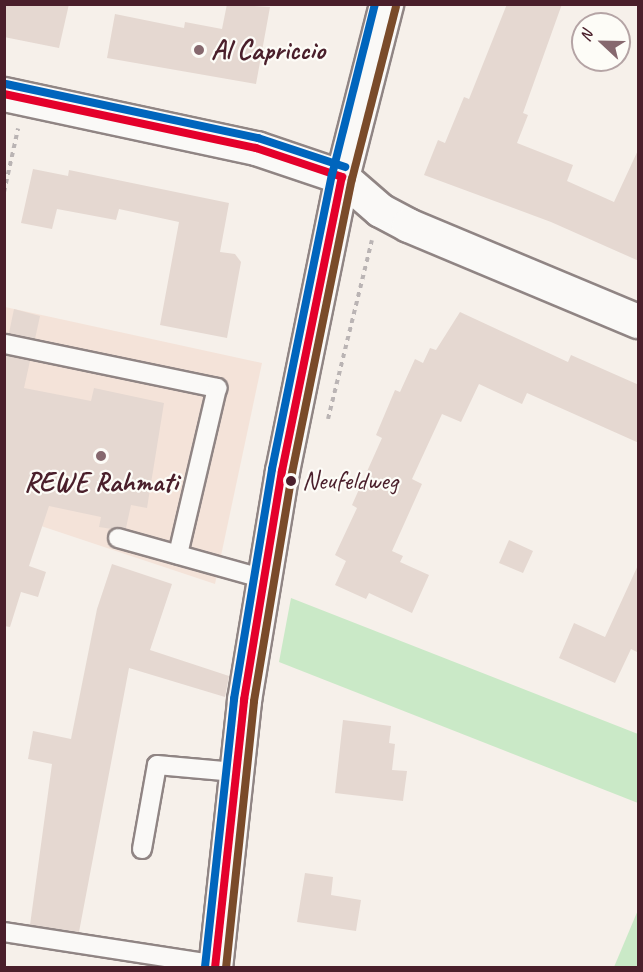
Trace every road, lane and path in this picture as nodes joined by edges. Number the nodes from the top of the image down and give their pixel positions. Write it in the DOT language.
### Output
graph roads {
  1 [pos="386,4"];
  2 [pos="15,96"];
  3 [pos="342,177"];
  4 [pos="4,192"];
  5 [pos="380,210"];
  6 [pos="639,321"];
  7 [pos="4,344"];
  8 [pos="326,428"];
  9 [pos="118,538"];
  10 [pos="178,554"];
  11 [pos="265,579"];
  12 [pos="235,772"];
  13 [pos="142,849"];
  14 [pos="4,932"];
  15 [pos="112,960"];
  16 [pos="216,966"];
  1 -- 3 [label="main road"];
  2 -- 3 [label="main road"];
  2 -- 4 [label="path"];
  3 -- 5 [label="main road"];
  3 -- 11 [label="main road"];
  5 -- 6 [label="main road"];
  5 -- 8 [label="path"];
  7 -- 10 [label="lane"];
  9 -- 10 [label="lane"];
  10 -- 11 [label="lane"];
  11 -- 12 [label="main road"];
  12 -- 13 [label="lane"];
  12 -- 16 [label="main road"];
  14 -- 15 [label="lane"];
  15 -- 16 [label="lane"];
}
